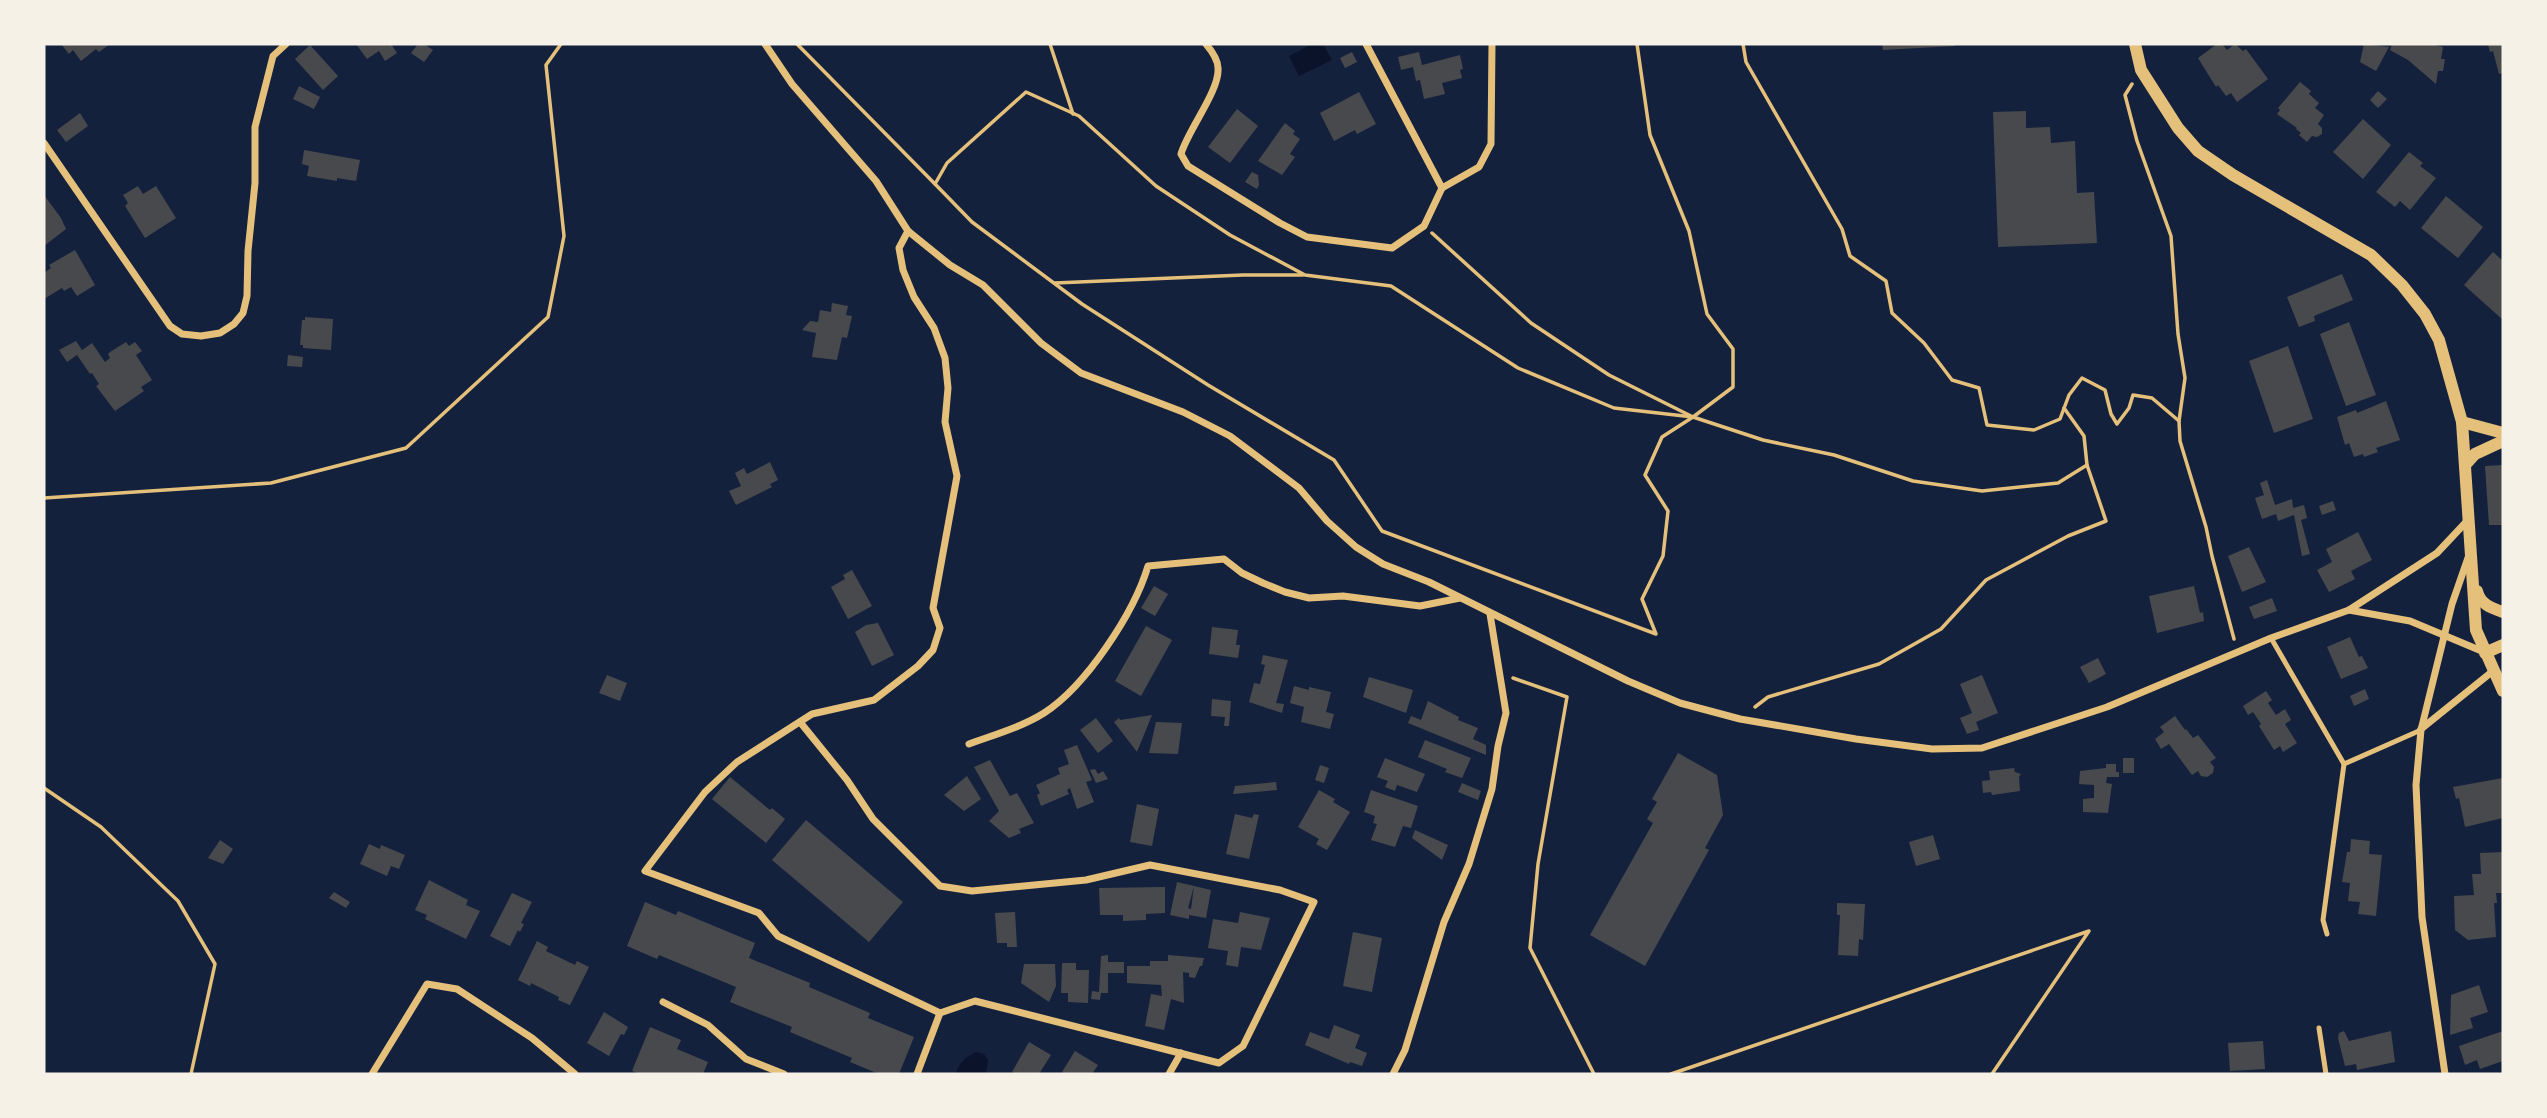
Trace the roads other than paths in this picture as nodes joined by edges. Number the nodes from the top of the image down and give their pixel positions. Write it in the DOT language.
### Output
graph roads {
  1 [pos="286,44"];
  2 [pos="765,44"];
  3 [pos="1206,44"];
  4 [pos="1366,44"];
  5 [pos="1492,44"];
  6 [pos="2135,44"];
  7 [pos="44,143"];
  8 [pos="1442,188"];
  9 [pos="908,231"];
  10 [pos="2462,422"];
  11 [pos="2503,433"];
  12 [pos="2503,442"];
  13 [pos="2465,465"];
  14 [pos="2469,519"];
  15 [pos="2470,550"];
  16 [pos="2475,584"];
  17 [pos="1460,598"];
  18 [pos="2349,610"];
  19 [pos="2503,612"];
  20 [pos="1490,614"];
  21 [pos="2443,636"];
  22 [pos="2271,638"];
  23 [pos="2503,645"];
  24 [pos="2485,653"];
  25 [pos="2493,671"];
  26 [pos="2503,691"];
  27 [pos="800,722"];
  28 [pos="2421,730"];
  29 [pos="969,744"];
  30 [pos="2344,764"];
  31 [pos="2328,934"];
  32 [pos="663,1002"];
  33 [pos="940,1013"];
  34 [pos="2319,1028"];
  35 [pos="1181,1052"];
  36 [pos="372,1074"];
  37 [pos="575,1074"];
  38 [pos="784,1074"];
  39 [pos="917,1074"];
  40 [pos="1169,1074"];
  41 [pos="1393,1074"];
  42 [pos="2326,1074"];
  43 [pos="2445,1074"];
  1 -- 7 [label="street"];
  2 -- 9 [label="street"];
  3 -- 8 [label="street"];
  4 -- 8 [label="street"];
  5 -- 8 [label="street"];
  6 -- 10 [label="street"];
  9 -- 17 [label="street"];
  9 -- 27 [label="street"];
  10 -- 11 [label="street"];
  10 -- 13 [label="street"];
  12 -- 13 [label="street"];
  13 -- 14 [label="street"];
  14 -- 15 [label="street"];
  14 -- 18 [label="street"];
  15 -- 16 [label="street"];
  15 -- 21 [label="street"];
  16 -- 19 [label="street"];
  16 -- 24 [label="street"];
  17 -- 20 [label="street"];
  17 -- 29 [label="street"];
  18 -- 21 [label="street"];
  18 -- 22 [label="street"];
  20 -- 22 [label="street"];
  20 -- 41 [label="street"];
  21 -- 24 [label="street"];
  21 -- 28 [label="street"];
  22 -- 30 [label="lane"];
  23 -- 24 [label="street"];
  24 -- 25 [label="street"];
  25 -- 26 [label="street"];
  25 -- 28 [label="street"];
  27 -- 33 [label="street"];
  27 -- 35 [label="street"];
  28 -- 30 [label="lane"];
  28 -- 43 [label="street"];
  30 -- 31 [label="lane"];
  32 -- 38 [label="street"];
  33 -- 35 [label="street"];
  33 -- 39 [label="street"];
  34 -- 42 [label="lane"];
  35 -- 40 [label="street"];
  36 -- 37 [label="street"];
}
